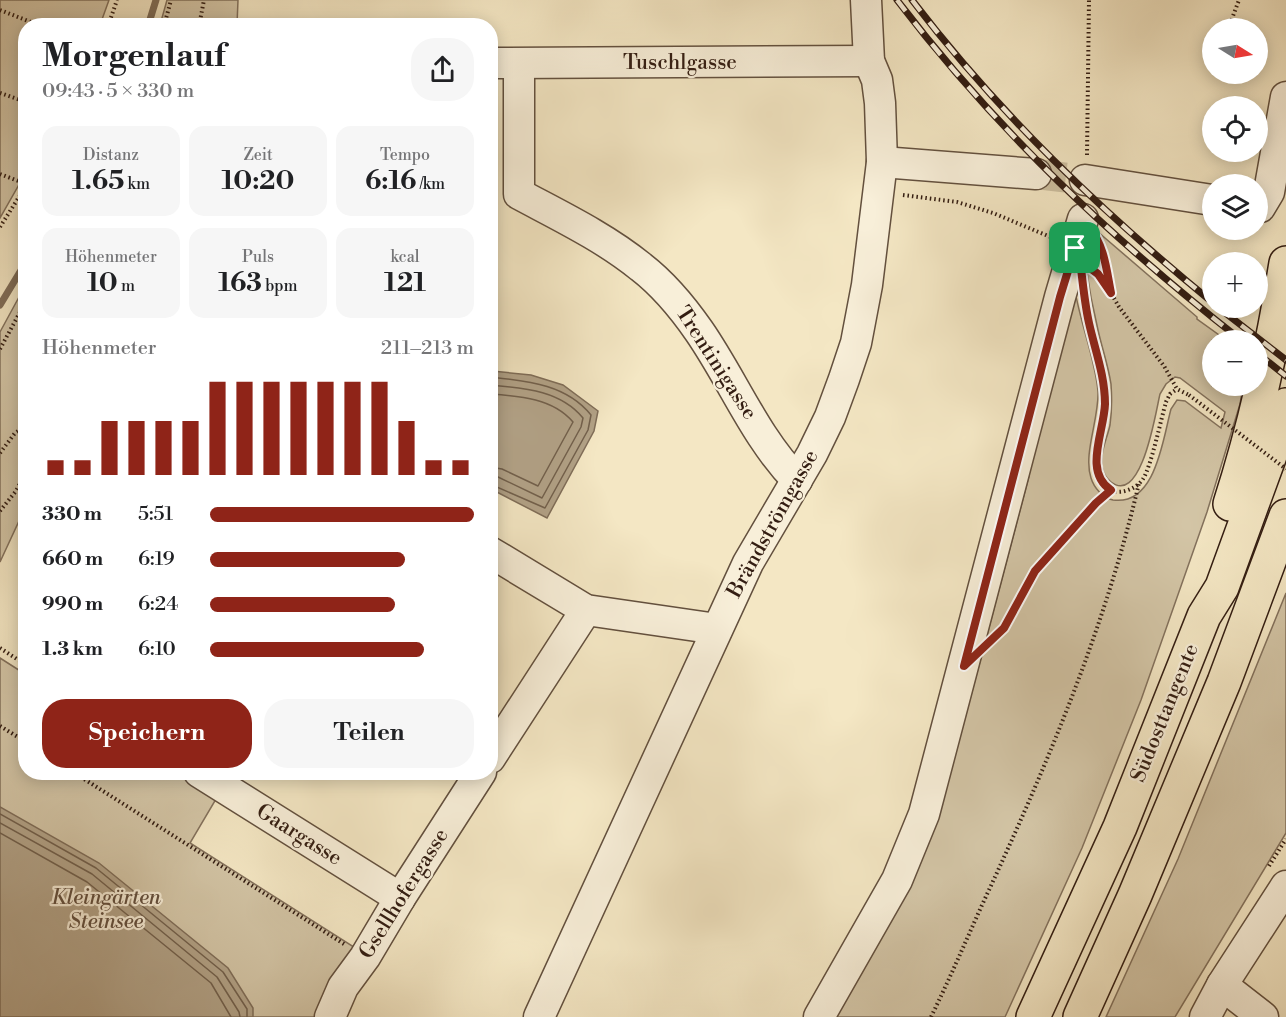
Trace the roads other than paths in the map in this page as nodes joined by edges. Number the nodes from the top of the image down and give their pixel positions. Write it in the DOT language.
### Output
graph roads {
  1 [pos="866,0"];
  2 [pos="869,61"];
  3 [pos="505,64"];
  4 [pos="1286,97"];
  5 [pos="882,162"];
  6 [pos="1036,174"];
  7 [pos="1092,184"];
  8 [pos="1268,193"];
  9 [pos="1202,199"];
  10 [pos="1086,237"];
  11 [pos="1286,263"];
  12 [pos="1286,405"];
  13 [pos="797,480"];
  14 [pos="1286,516"];
  15 [pos="498,557"];
  16 [pos="586,610"];
  17 [pos="1204,616"];
  18 [pos="717,629"];
  19 [pos="498,736"];
  20 [pos="212,780"];
  21 [pos="476,780"];
  22 [pos="1286,886"];
  23 [pos="400,898"];
  24 [pos="1222,985"];
  25 [pos="330,1017"];
  26 [pos="539,1017"];
  27 [pos="819,1017"];
  28 [pos="1033,1017"];
  29 [pos="1080,1017"];
  30 [pos="1205,1017"];
  31 [pos="1263,1017"];
  1 -- 2 [label="street, Brändströmgasse"];
  2 -- 3 [label="street, Tuschlgasse"];
  2 -- 5 [label="street, Brändströmgasse"];
  3 -- 13 [label="street, Trentinigasse"];
  4 -- 8 [label="street"];
  5 -- 6 [label="street"];
  5 -- 13 [label="street, Brändströmgasse"];
  7 -- 9 [label="street"];
  10 -- 27 [label="street"];
  11 -- 17 [label="highway"];
  12 -- 17 [label="highway, Südosttangente"];
  13 -- 18 [label="street, Brändströmgasse"];
  14 -- 29 [label="highway, Südosttangente"];
  15 -- 16 [label="street"];
  16 -- 18 [label="street"];
  16 -- 19 [label="street"];
  17 -- 28 [label="highway, Südosttangente"];
  18 -- 26 [label="street, Brändströmgasse"];
  20 -- 23 [label="street, Gaargasse"];
  21 -- 23 [label="street, Gsellhofergasse"];
  22 -- 24 [label="street"];
  23 -- 25 [label="street, Gsellhofergasse"];
  24 -- 30 [label="street"];
  24 -- 31 [label="street"];
}
